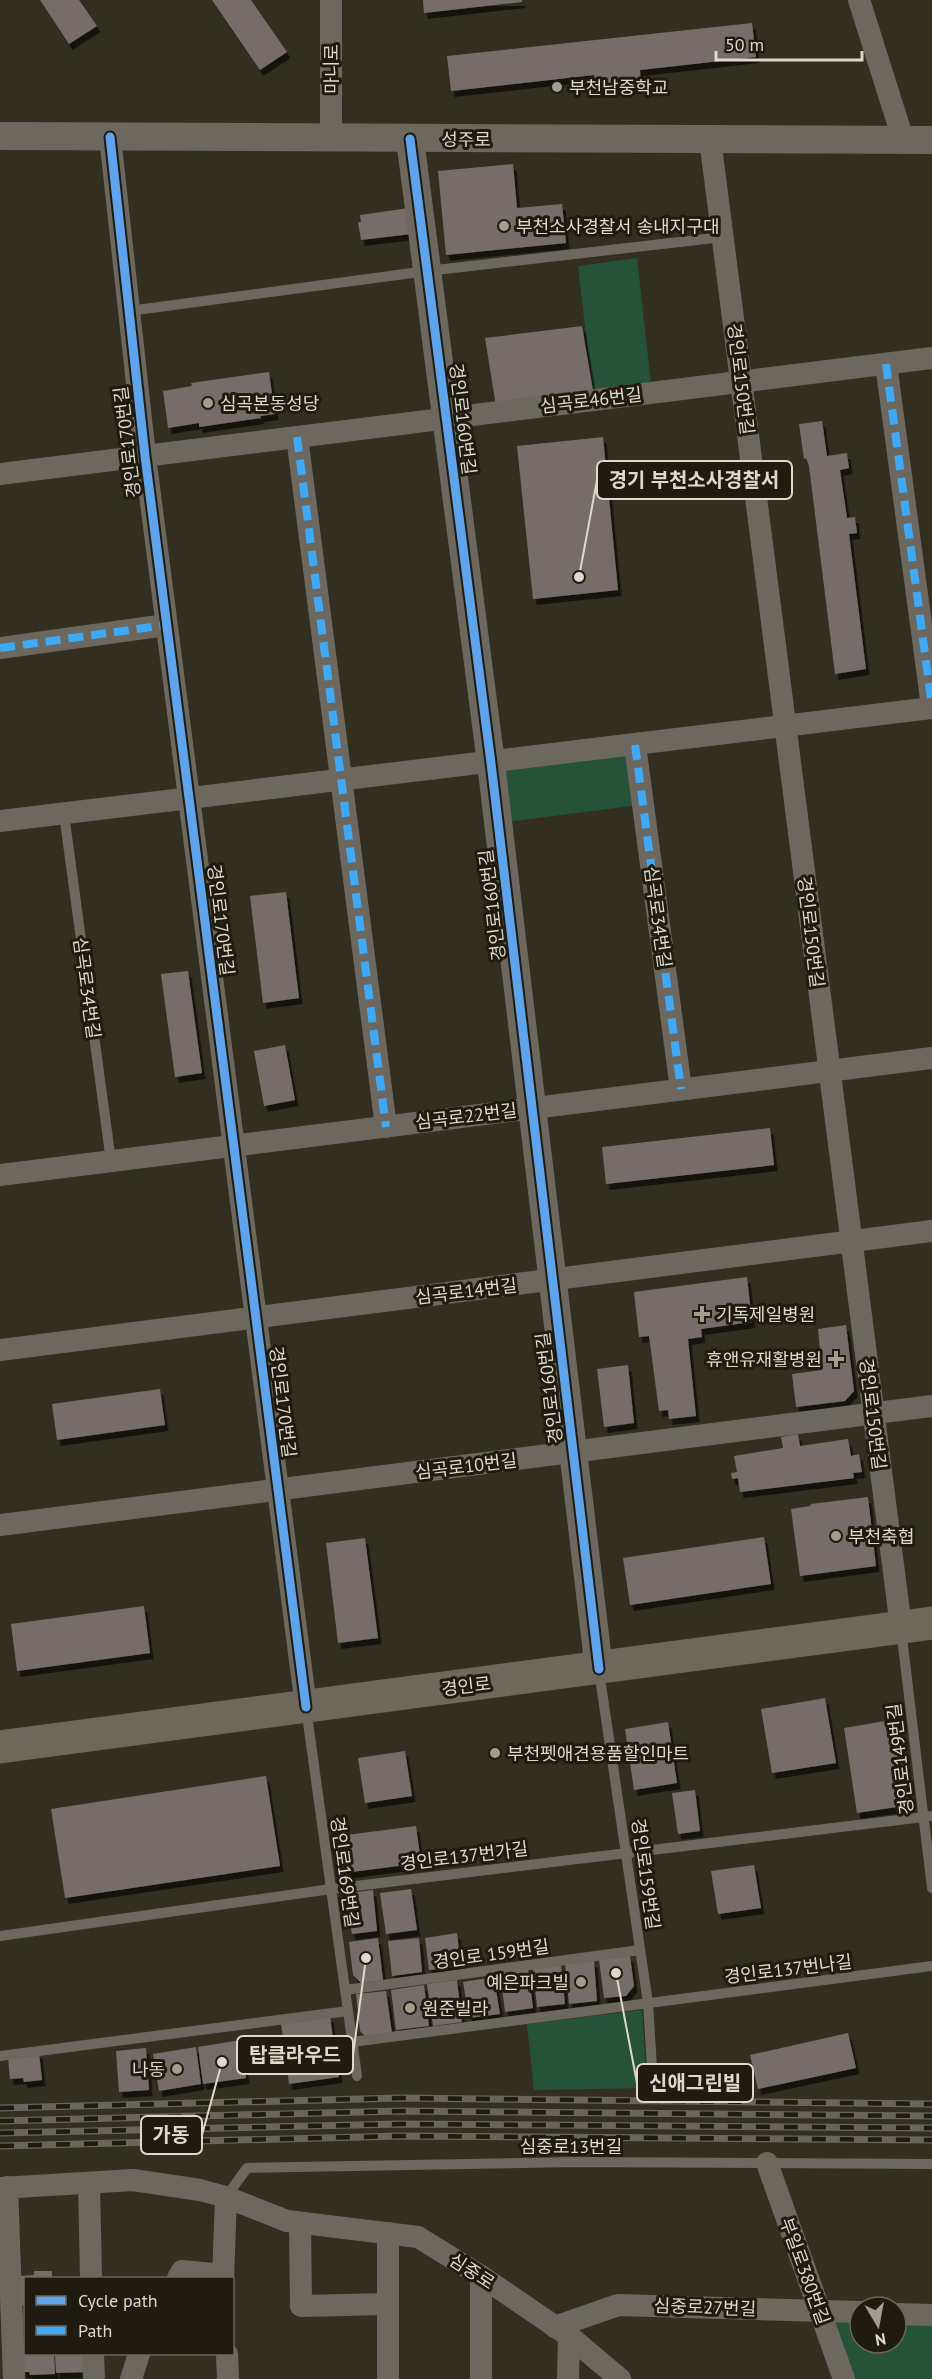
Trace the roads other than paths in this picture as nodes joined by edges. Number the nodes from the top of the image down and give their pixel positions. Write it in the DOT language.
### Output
graph roads {
  1 [pos="331,0"];
  2 [pos="859,0"];
  3 [pos="0,136"];
  4 [pos="110,137"];
  5 [pos="331,139"];
  6 [pos="410,139"];
  7 [pos="710,139"];
  8 [pos="903,140"];
  9 [pos="932,140"];
  10 [pos="723,237"];
  11 [pos="427,272"];
  12 [pos="129,311"];
  13 [pos="932,358"];
  14 [pos="886,364"];
  15 [pos="741,382"];
  16 [pos="446,418"];
  17 [pos="297,437"];
  18 [pos="145,456"];
  19 [pos="0,474"];
  20 [pos="166,625"];
  21 [pos="0,648"];
  22 [pos="932,707"];
  23 [pos="785,726"];
  24 [pos="635,745"];
  25 [pos="491,763"];
  26 [pos="340,781"];
  27 [pos="188,799"];
  28 [pos="64,814"];
  29 [pos="0,822"];
  30 [pos="932,1058"];
  31 [pos="829,1071"];
  32 [pos="681,1089"];
  33 [pos="532,1108"];
  34 [pos="386,1127"];
  35 [pos="234,1147"];
  36 [pos="111,1161"];
  37 [pos="0,1175"];
  38 [pos="932,1231"];
  39 [pos="851,1242"];
  40 [pos="553,1280"];
  41 [pos="256,1319"];
  42 [pos="0,1350"];
  43 [pos="932,1406"];
  44 [pos="873,1414"];
  45 [pos="573,1453"];
  46 [pos="278,1488"];
  47 [pos="0,1525"];
  48 [pos="916,1625"];
  49 [pos="598,1669"];
  50 [pos="306,1707"];
  51 [pos="0,1747"];
  52 [pos="928,1817"];
  53 [pos="626,1854"];
  54 [pos="331,1888"];
  55 [pos="932,1888"];
  56 [pos="0,1936"];
  57 [pos="640,1950"];
  58 [pos="932,1966"];
  59 [pos="345,1990"];
  60 [pos="648,2003"];
  61 [pos="348,2011"];
  62 [pos="352,2042"];
  63 [pos="0,2056"];
  64 [pos="357,2076"];
  65 [pos="653,2084"];
  66 [pos="766,2163"];
  67 [pos="932,2164"];
  68 [pos="89,2183"];
  69 [pos="3,2187"];
  70 [pos="225,2197"];
  71 [pos="300,2223"];
  72 [pos="388,2233"];
  73 [pos="481,2276"];
  74 [pos="91,2277"];
  75 [pos="179,2277"];
  76 [pos="223,2277"];
  77 [pos="388,2304"];
  78 [pos="819,2310"];
  79 [pos="848,2311"];
  80 [pos="908,2314"];
  81 [pos="932,2315"];
  82 [pos="562,2331"];
  83 [pos="93,2355"];
  84 [pos="226,2355"];
  85 [pos="14,2379"];
  86 [pos="94,2379"];
  87 [pos="228,2379"];
  88 [pos="388,2379"];
  89 [pos="481,2379"];
  90 [pos="568,2379"];
  91 [pos="620,2379"];
  92 [pos="844,2379"];
  1 -- 5 [label="street, 마니로"];
  2 -- 8 [label="street"];
  3 -- 4 [label="street, 성주로"];
  4 -- 5 [label="street, 성주로"];
  4 -- 12 [label="street, 경인로170번길"];
  5 -- 6 [label="street, 성주로"];
  6 -- 7 [label="street, 성주로"];
  6 -- 11 [label="street, 경인로160번길"];
  7 -- 8 [label="street, 성주로"];
  7 -- 10 [label="street, 경인로150번길"];
  8 -- 9 [label="street, 성주로"];
  10 -- 11 [label="lane"];
  10 -- 15 [label="street, 경인로150번길"];
  11 -- 12 [label="lane"];
  11 -- 16 [label="street, 경인로160번길"];
  12 -- 18 [label="street, 경인로170번길"];
  13 -- 14 [label="street, 심곡로46번길"];
  14 -- 15 [label="street, 심곡로46번길"];
  14 -- 22 [label="street"];
  15 -- 16 [label="street, 심곡로46번길"];
  15 -- 23 [label="street, 경인로150번길"];
  16 -- 17 [label="street, 심곡로46번길"];
  16 -- 25 [label="street, 경인로160번길"];
  17 -- 18 [label="street, 심곡로46번길"];
  17 -- 26 [label="street"];
  18 -- 19 [label="street, 심곡로46번길"];
  18 -- 20 [label="street, 경인로170번길"];
  20 -- 21 [label="street"];
  20 -- 27 [label="street, 경인로170번길"];
  22 -- 23 [label="street"];
  23 -- 24 [label="street"];
  23 -- 31 [label="street, 경인로150번길"];
  24 -- 25 [label="street"];
  24 -- 32 [label="street, 심곡로34번길"];
  25 -- 26 [label="street"];
  25 -- 33 [label="street, 경인로160번길"];
  26 -- 27 [label="street"];
  26 -- 34 [label="street"];
  27 -- 28 [label="street"];
  27 -- 35 [label="street, 경인로170번길"];
  28 -- 29 [label="street"];
  28 -- 36 [label="lane, 심곡로34번길"];
  30 -- 31 [label="street, 심곡로22번길"];
  31 -- 32 [label="street, 심곡로22번길"];
  31 -- 39 [label="street, 경인로150번길"];
  32 -- 33 [label="street, 심곡로22번길"];
  33 -- 34 [label="street, 심곡로22번길"];
  33 -- 40 [label="street, 경인로160번길"];
  34 -- 35 [label="street, 심곡로22번길"];
  35 -- 36 [label="street, 심곡로22번길"];
  35 -- 41 [label="street, 경인로170번길"];
  36 -- 37 [label="street, 심곡로22번길"];
  38 -- 39 [label="street, 심곡로14번길"];
  39 -- 40 [label="street, 심곡로14번길"];
  39 -- 44 [label="street, 경인로150번길"];
  40 -- 41 [label="street, 심곡로14번길"];
  40 -- 45 [label="street, 경인로160번길"];
  41 -- 42 [label="street, 심곡로14번길"];
  41 -- 46 [label="street, 경인로170번길"];
  43 -- 44 [label="street, 심곡로10번길"];
  44 -- 45 [label="street, 심곡로10번길"];
  44 -- 48 [label="street, 경인로150번길"];
  45 -- 46 [label="street, 심곡로10번길"];
  45 -- 49 [label="street, 경인로160번길"];
  46 -- 47 [label="street, 심곡로10번길"];
  46 -- 50 [label="street, 경인로170번길"];
  48 -- 49 [label="main road, 경인로"];
  48 -- 52 [label="lane, 경인로149번길"];
  49 -- 50 [label="main road, 경인로"];
  49 -- 53 [label="lane, 경인로159번길"];
  50 -- 51 [label="main road, 경인로"];
  50 -- 54 [label="lane, 경인로169번길"];
  52 -- 53 [label="lane, 경인로137번가길"];
  52 -- 55 [label="lane, 경인로149번길"];
  53 -- 54 [label="lane, 경인로137번가길"];
  53 -- 57 [label="lane, 경인로159번길"];
  54 -- 56 [label="lane, 경인로137번가길"];
  54 -- 59 [label="lane, 경인로169번길"];
  57 -- 59 [label="lane, 경인로 159번길"];
  57 -- 60 [label="lane, 경인로159번길"];
  58 -- 60 [label="lane, 경인로137번나길"];
  59 -- 61 [label="lane, 경인로169번길"];
  60 -- 62 [label="lane, 경인로137번나길"];
  60 -- 65 [label="lane, 경인로159번길"];
  61 -- 62 [label="lane, 경인로169번길"];
  61 -- 63 [label="lane"];
  62 -- 64 [label="lane, 경인로169번길"];
  66 -- 67 [label="lane, 심중로13번길"];
  66 -- 70 [label="lane, 심중로13번길"];
  66 -- 78 [label="street, 부일로380번길"];
  68 -- 69 [label="street, 심중로"];
  68 -- 70 [label="street, 심중로"];
  68 -- 74 [label="street"];
  69 -- 85 [label="street"];
  70 -- 71 [label="street, 심중로"];
  70 -- 76 [label="street"];
  71 -- 72 [label="street, 심중로"];
  71 -- 77 [label="street"];
  72 -- 73 [label="street, 심중로"];
  72 -- 77 [label="street"];
  73 -- 82 [label="street, 심중로"];
  73 -- 89 [label="street"];
  75 -- 76 [label="street"];
  77 -- 88 [label="street"];
  78 -- 79 [label="street, 심중로27번길"];
  78 -- 82 [label="street, 심중로27번길"];
  78 -- 92 [label="street, 부일로380번길"];
  80 -- 81 [label="street"];
  82 -- 90 [label="street"];
  82 -- 91 [label="street, 심중로"];
  83 -- 86 [label="street"];
  84 -- 87 [label="street"];
}
